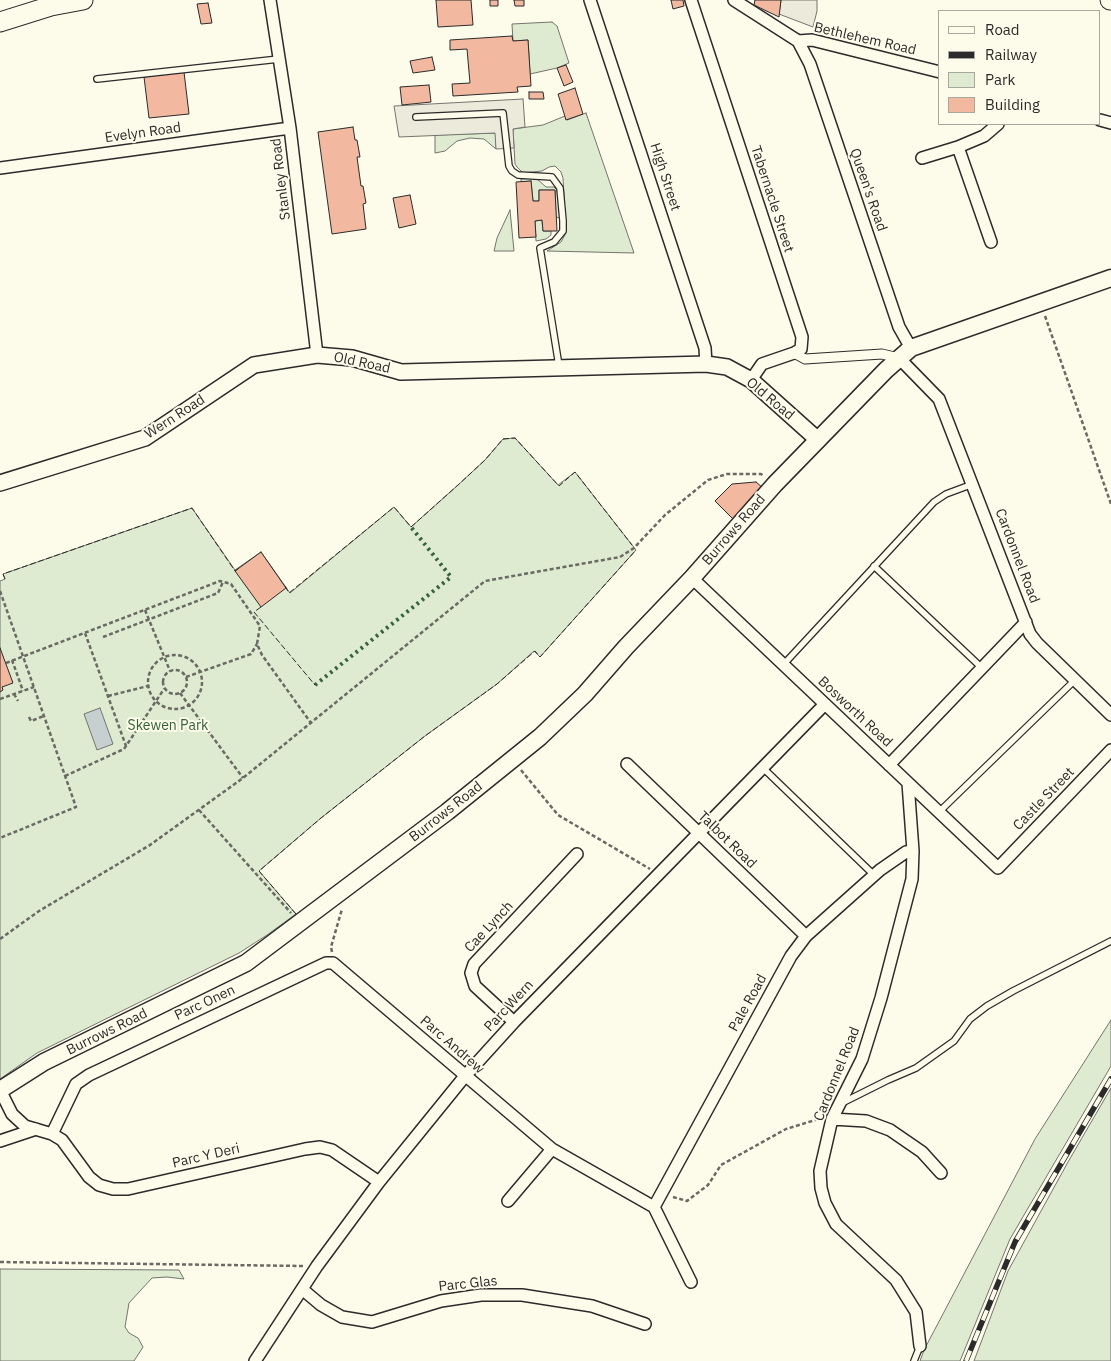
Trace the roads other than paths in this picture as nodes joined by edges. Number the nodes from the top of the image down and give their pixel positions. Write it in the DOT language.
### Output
graph roads {
  1 [pos="83,0"];
  2 [pos="270,0"];
  3 [pos="590,0"];
  4 [pos="691,0"];
  5 [pos="734,0"];
  6 [pos="0,22"];
  7 [pos="798,40"];
  8 [pos="279,59"];
  9 [pos="938,72"];
  10 [pos="97,79"];
  11 [pos="416,117"];
  12 [pos="997,125"];
  13 [pos="290,128"];
  14 [pos="958,147"];
  15 [pos="922,158"];
  16 [pos="0,168"];
  17 [pos="991,242"];
  18 [pos="1111,278"];
  19 [pos="794,353"];
  20 [pos="905,353"];
  21 [pos="317,355"];
  22 [pos="706,364"];
  23 [pos="559,368"];
  24 [pos="751,380"];
  25 [pos="818,440"];
  26 [pos="0,483"];
  27 [pos="973,484"];
  28 [pos="874,566"];
  29 [pos="692,578"];
  30 [pos="1026,622"];
  31 [pos="784,665"];
  32 [pos="982,668"];
  33 [pos="1075,680"];
  34 [pos="825,704"];
  35 [pos="1111,716"];
  36 [pos="1111,750"];
  37 [pos="628,764"];
  38 [pos="889,765"];
  39 [pos="763,768"];
  40 [pos="908,783"];
  41 [pos="939,812"];
  42 [pos="697,833"];
  43 [pos="913,851"];
  44 [pos="577,854"];
  45 [pos="998,868"];
  46 [pos="874,876"];
  47 [pos="806,936"];
  48 [pos="1111,941"];
  49 [pos="333,963"];
  50 [pos="514,1022"];
  51 [pos="465,1076"];
  52 [pos="0,1090"];
  53 [pos="838,1105"];
  54 [pos="832,1119"];
  55 [pos="36,1129"];
  56 [pos="52,1134"];
  57 [pos="0,1141"];
  58 [pos="552,1149"];
  59 [pos="941,1173"];
  60 [pos="379,1182"];
  61 [pos="508,1201"];
  62 [pos="654,1208"];
  63 [pos="690,1282"];
  64 [pos="302,1289"];
  65 [pos="645,1324"];
  66 [pos="920,1346"];
  67 [pos="255,1361"];
  68 [pos="914,1361"];
  1 -- 6 [label="main road"];
  2 -- 8 [label="street, Stanley Road"];
  3 -- 22 [label="street, High Street"];
  4 -- 19 [label="street, Tabernacle Street"];
  5 -- 7 [label="street, Bethlehem Road"];
  7 -- 9 [label="street, Bethlehem Road"];
  7 -- 20 [label="street, Queen's Road"];
  8 -- 10 [label="lane"];
  8 -- 13 [label="street, Stanley Road"];
  11 -- 23 [label="lane"];
  12 -- 14 [label="street"];
  13 -- 16 [label="street, Evelyn Road"];
  13 -- 21 [label="street, Stanley Road"];
  14 -- 15 [label="street"];
  14 -- 17 [label="street"];
  18 -- 20 [label="main road"];
  19 -- 20 [label="street"];
  19 -- 24 [label="street"];
  20 -- 25 [label="main road"];
  20 -- 27 [label="street, Cardonnel Road"];
  21 -- 23 [label="street, Old Road"];
  21 -- 26 [label="street, Wern Road"];
  22 -- 23 [label="street, Old Road"];
  22 -- 24 [label="street, Old Road"];
  24 -- 25 [label="street, Old Road"];
  25 -- 29 [label="main road, Burrows Road"];
  27 -- 28 [label="lane"];
  27 -- 30 [label="street, Cardonnel Road"];
  28 -- 31 [label="lane"];
  28 -- 32 [label="lane"];
  29 -- 31 [label="street, Bosworth Road"];
  29 -- 52 [label="main road, Burrows Road"];
  30 -- 32 [label="street, Cardonnel Road"];
  30 -- 33 [label="street"];
  31 -- 34 [label="street, Bosworth Road"];
  32 -- 38 [label="street, Cardonnel Road"];
  33 -- 35 [label="street"];
  33 -- 41 [label="lane"];
  34 -- 38 [label="street, Bosworth Road"];
  34 -- 39 [label="street, Parc Wern"];
  36 -- 45 [label="street, Castle Street"];
  37 -- 42 [label="street, Talbot Road"];
  38 -- 40 [label="street, Bosworth Road"];
  39 -- 42 [label="street, Parc Wern"];
  39 -- 46 [label="lane"];
  40 -- 41 [label="street, Bosworth Road"];
  40 -- 43 [label="street, Cardonnel Road"];
  41 -- 45 [label="street, Bosworth Road"];
  42 -- 47 [label="street, Talbot Road"];
  42 -- 50 [label="street, Parc Wern"];
  43 -- 46 [label="street, Pale Road"];
  43 -- 53 [label="street, Cardonnel Road"];
  44 -- 50 [label="street, Cae Lynch"];
  46 -- 47 [label="street, Pale Road"];
  47 -- 62 [label="street, Pale Road"];
  48 -- 53 [label="lane"];
  49 -- 51 [label="street, Parc Andrew"];
  49 -- 56 [label="street, Parc Onen"];
  50 -- 51 [label="street, Parc Wern"];
  51 -- 58 [label="street, Parc Andrew"];
  51 -- 60 [label="street, Parc Wern"];
  52 -- 55 [label="street"];
  53 -- 54 [label="street, Cardonnel Road"];
  54 -- 59 [label="street"];
  54 -- 66 [label="street, Cardonnel Road"];
  55 -- 56 [label="street"];
  55 -- 57 [label="street"];
  56 -- 60 [label="street, Parc Y Deri"];
  58 -- 61 [label="street"];
  58 -- 62 [label="street"];
  60 -- 64 [label="street, Parc Wern"];
  62 -- 63 [label="street"];
  64 -- 65 [label="street, Parc Glas"];
  64 -- 67 [label="street, Parc Wern"];
  66 -- 68 [label="lane"];
}
